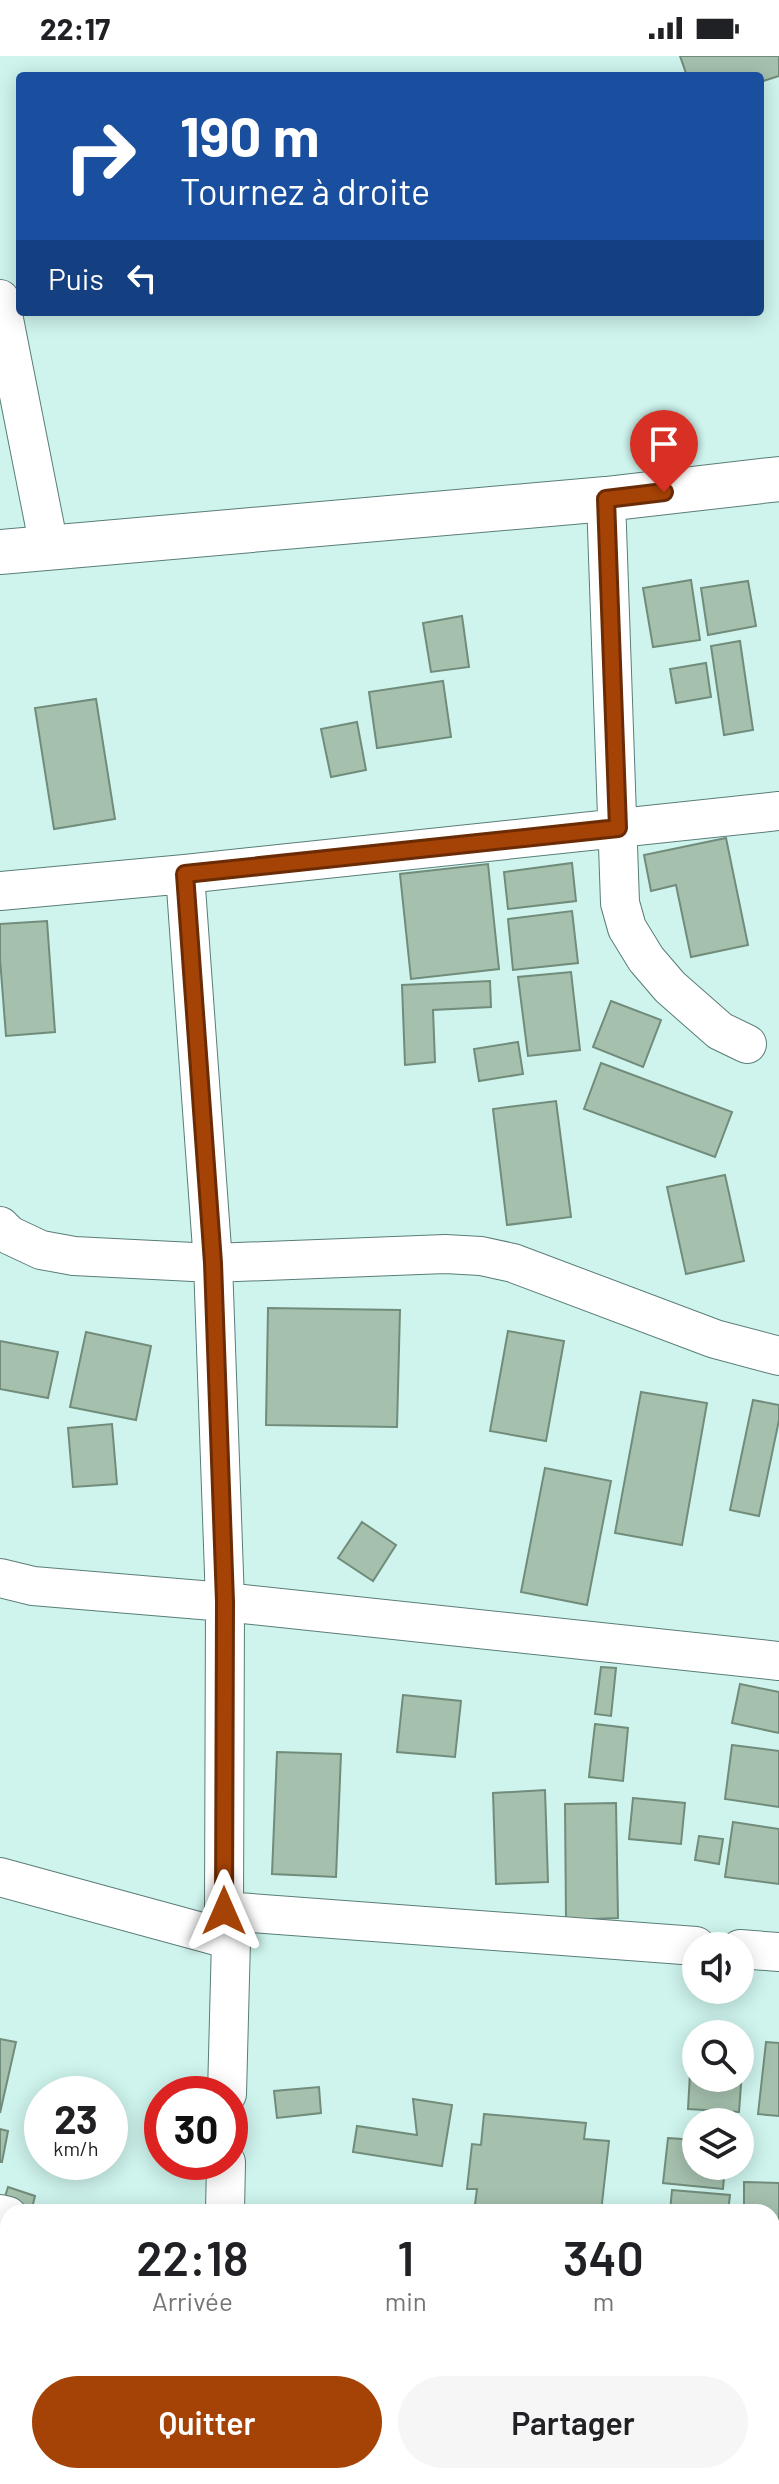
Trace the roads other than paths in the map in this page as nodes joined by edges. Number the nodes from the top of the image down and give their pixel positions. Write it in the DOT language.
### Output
graph roads {
  1 [pos="0,299"];
  2 [pos="779,479"];
  3 [pos="606,499"];
  4 [pos="49,547"];
  5 [pos="0,552"];
  6 [pos="779,811"];
  7 [pos="618,828"];
  8 [pos="185,874"];
  9 [pos="0,891"];
  10 [pos="747,1044"];
  11 [pos="0,1226"];
  12 [pos="213,1263"];
  13 [pos="779,1356"];
  14 [pos="0,1578"];
  15 [pos="225,1602"];
  16 [pos="779,1661"];
  17 [pos="0,1877"];
  18 [pos="228,1926"];
  19 [pos="682,1945"];
  20 [pos="754,1950"];
  21 [pos="779,1952"];
  22 [pos="227,2076"];
  23 [pos="226,2180"];
  24 [pos="225,2204"];
  1 -- 4 [label="street"];
  2 -- 3 [label="street"];
  3 -- 4 [label="street"];
  3 -- 7 [label="street"];
  4 -- 5 [label="street"];
  6 -- 7 [label="street"];
  7 -- 8 [label="street"];
  7 -- 10 [label="street"];
  8 -- 9 [label="street"];
  8 -- 12 [label="street"];
  11 -- 12 [label="street"];
  12 -- 13 [label="street"];
  12 -- 15 [label="street"];
  14 -- 15 [label="street"];
  15 -- 16 [label="street"];
  15 -- 18 [label="street"];
  17 -- 18 [label="street"];
  18 -- 19 [label="street"];
  18 -- 22 [label="street"];
  20 -- 21 [label="street"];
  23 -- 24 [label="street"];
}
